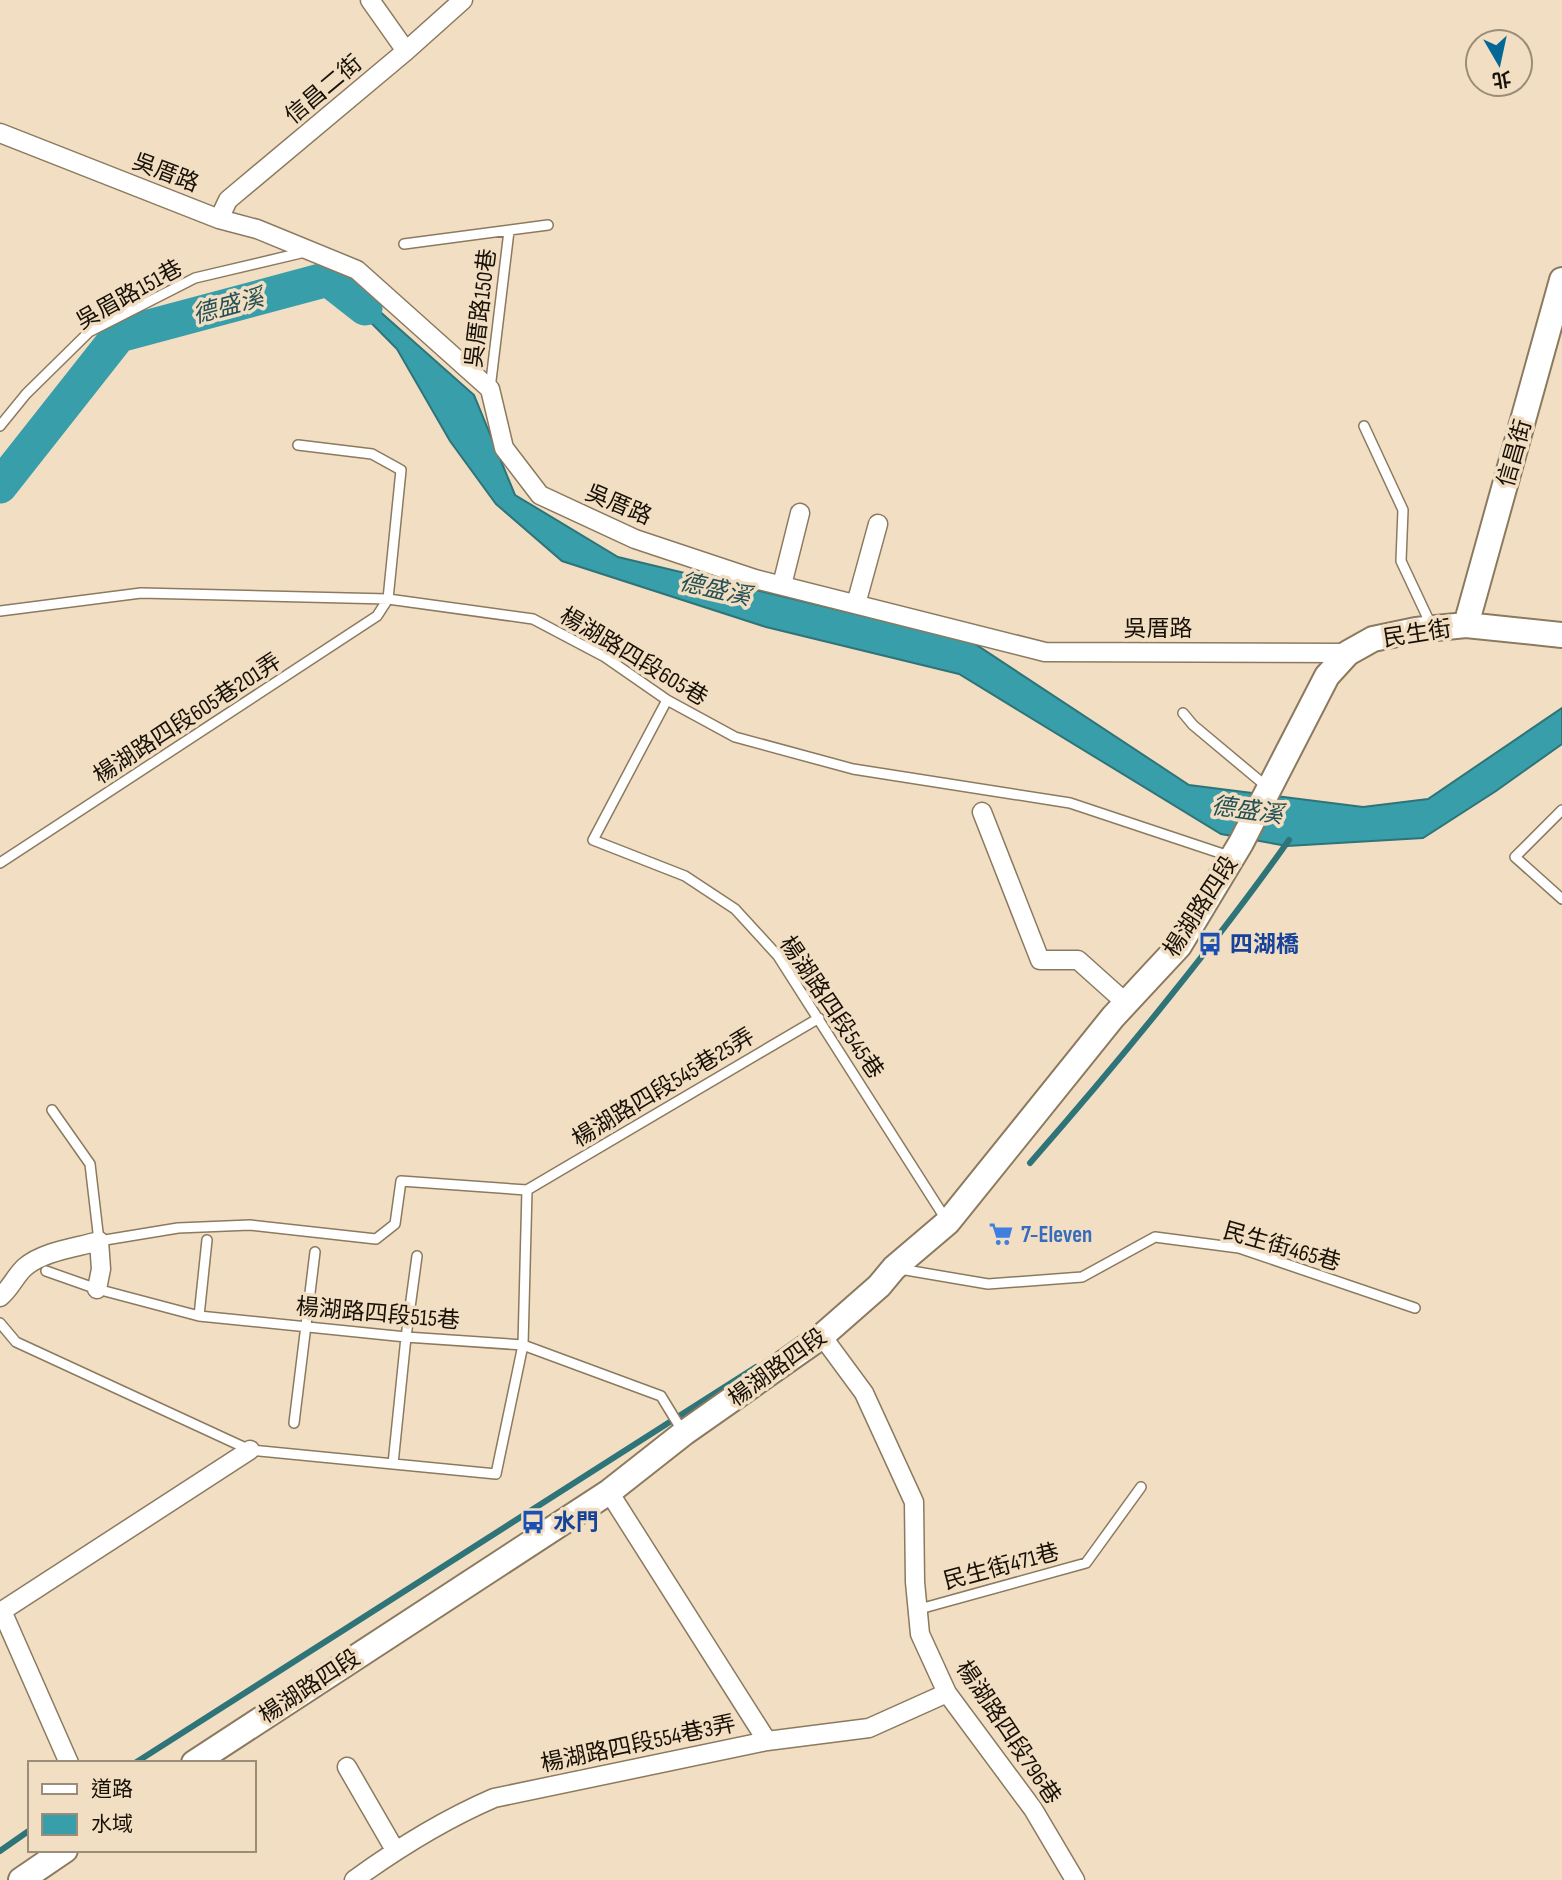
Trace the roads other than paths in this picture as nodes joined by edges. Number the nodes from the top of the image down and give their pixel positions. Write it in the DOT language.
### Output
graph roads {
  1 [pos="370,0"];
  2 [pos="463,0"];
  3 [pos="406,51"];
  4 [pos="0,133"];
  5 [pos="219,219"];
  6 [pos="548,225"];
  7 [pos="509,231"];
  8 [pos="404,244"];
  9 [pos="309,251"];
  10 [pos="1562,280"];
  11 [pos="491,389"];
  12 [pos="0,426"];
  13 [pos="1364,426"];
  14 [pos="298,445"];
  15 [pos="800,513"];
  16 [pos="878,524"];
  17 [pos="782,585"];
  18 [pos="388,599"];
  19 [pos="856,604"];
  20 [pos="0,611"];
  21 [pos="1466,625"];
  22 [pos="1433,628"];
  23 [pos="1562,635"];
  24 [pos="1348,653"];
  25 [pos="667,700"];
  26 [pos="1183,713"];
  27 [pos="1270,789"];
  28 [pos="1562,810"];
  29 [pos="982,812"];
  30 [pos="1237,850"];
  31 [pos="0,863"];
  32 [pos="1562,899"];
  33 [pos="1126,1003"];
  34 [pos="819,1018"];
  35 [pos="52,1110"];
  36 [pos="527,1190"];
  37 [pos="948,1222"];
  38 [pos="207,1240"];
  39 [pos="99,1241"];
  40 [pos="316,1252"];
  41 [pos="417,1256"];
  42 [pos="894,1268"];
  43 [pos="46,1271"];
  44 [pos="97,1289"];
  45 [pos="0,1297"];
  46 [pos="1415,1308"];
  47 [pos="199,1315"];
  48 [pos="0,1323"];
  49 [pos="306,1326"];
  50 [pos="406,1336"];
  51 [pos="822,1336"];
  52 [pos="523,1345"];
  53 [pos="294,1423"];
  54 [pos="684,1433"];
  55 [pos="250,1450"];
  56 [pos="393,1464"];
  57 [pos="1141,1487"];
  58 [pos="609,1492"];
  59 [pos="916,1609"];
  60 [pos="947,1693"];
  61 [pos="767,1741"];
  62 [pos="68,1761"];
  63 [pos="197,1761"];
  64 [pos="347,1768"];
  65 [pos="395,1850"];
  66 [pos="62,1852"];
  67 [pos="21,1880"];
  68 [pos="354,1880"];
  69 [pos="1075,1880"];
  1 -- 3 [label="street"];
  2 -- 3 [label="street, 信昌二街"];
  3 -- 5 [label="street, 信昌二街"];
  4 -- 5 [label="street, 吳厝路"];
  5 -- 9 [label="street, 吳厝路"];
  6 -- 7 [label="lane, 吳厝路150巷"];
  7 -- 8 [label="lane, 吳厝路150巷"];
  7 -- 11 [label="lane, 吳厝路150巷"];
  9 -- 11 [label="street, 吳厝路"];
  9 -- 12 [label="lane, 吳眉路151巷"];
  10 -- 21 [label="street, 信昌街"];
  11 -- 17 [label="street, 吳厝路"];
  13 -- 22 [label="lane"];
  14 -- 18 [label="lane"];
  15 -- 17 [label="street"];
  16 -- 19 [label="street"];
  17 -- 19 [label="street, 吳厝路"];
  18 -- 20 [label="lane, 楊湖路四段605巷"];
  18 -- 25 [label="lane, 楊湖路四段605巷"];
  18 -- 31 [label="lane, 楊湖路四段605巷201弄"];
  19 -- 24 [label="street, 吳厝路"];
  21 -- 22 [label="street, 民生街"];
  21 -- 23 [label="street, 民生街"];
  22 -- 24 [label="street, 民生街"];
  24 -- 27 [label="street, 民生街"];
  25 -- 30 [label="lane, 楊湖路四段605巷"];
  25 -- 34 [label="lane, 楊湖路四段545巷"];
  26 -- 27 [label="lane"];
  27 -- 30 [label="street"];
  28 -- 32 [label="lane"];
  29 -- 33 [label="street"];
  30 -- 33 [label="street, 楊湖路四段"];
  33 -- 37 [label="street, 楊湖路四段"];
  34 -- 36 [label="lane, 楊湖路四段545巷25弄"];
  34 -- 37 [label="lane, 楊湖路四段545巷"];
  35 -- 39 [label="lane"];
  36 -- 39 [label="lane"];
  36 -- 52 [label="lane"];
  37 -- 42 [label="street, 楊湖路四段"];
  38 -- 47 [label="lane"];
  39 -- 44 [label="street"];
  39 -- 45 [label="street"];
  40 -- 49 [label="lane"];
  41 -- 50 [label="lane"];
  42 -- 46 [label="lane, 民生街465巷"];
  42 -- 51 [label="street, 楊湖路四段"];
  43 -- 44 [label="lane, 楊湖路四段515巷"];
  44 -- 47 [label="lane, 楊湖路四段515巷"];
  47 -- 49 [label="lane, 楊湖路四段515巷"];
  48 -- 55 [label="lane"];
  49 -- 50 [label="lane, 楊湖路四段515巷"];
  49 -- 53 [label="lane"];
  50 -- 52 [label="lane, 楊湖路四段515巷"];
  50 -- 56 [label="lane"];
  51 -- 54 [label="street, 楊湖路四段"];
  51 -- 59 [label="street, 楊湖路四段796巷"];
  52 -- 54 [label="lane, 楊湖路四段515巷"];
  52 -- 56 [label="lane"];
  54 -- 58 [label="street, 楊湖路四段"];
  55 -- 56 [label="lane"];
  55 -- 62 [label="street"];
  57 -- 59 [label="lane, 民生街471巷"];
  58 -- 61 [label="street"];
  58 -- 63 [label="street, 楊湖路四段"];
  59 -- 60 [label="street, 楊湖路四段796巷"];
  60 -- 61 [label="street, 楊湖路四段554巷3弄"];
  60 -- 69 [label="street, 楊湖路四段796巷"];
  61 -- 65 [label="street, 楊湖路四段554巷3弄"];
  64 -- 65 [label="street"];
  65 -- 68 [label="street, 楊湖路四段554巷3弄"];
  66 -- 67 [label="street"];
}
